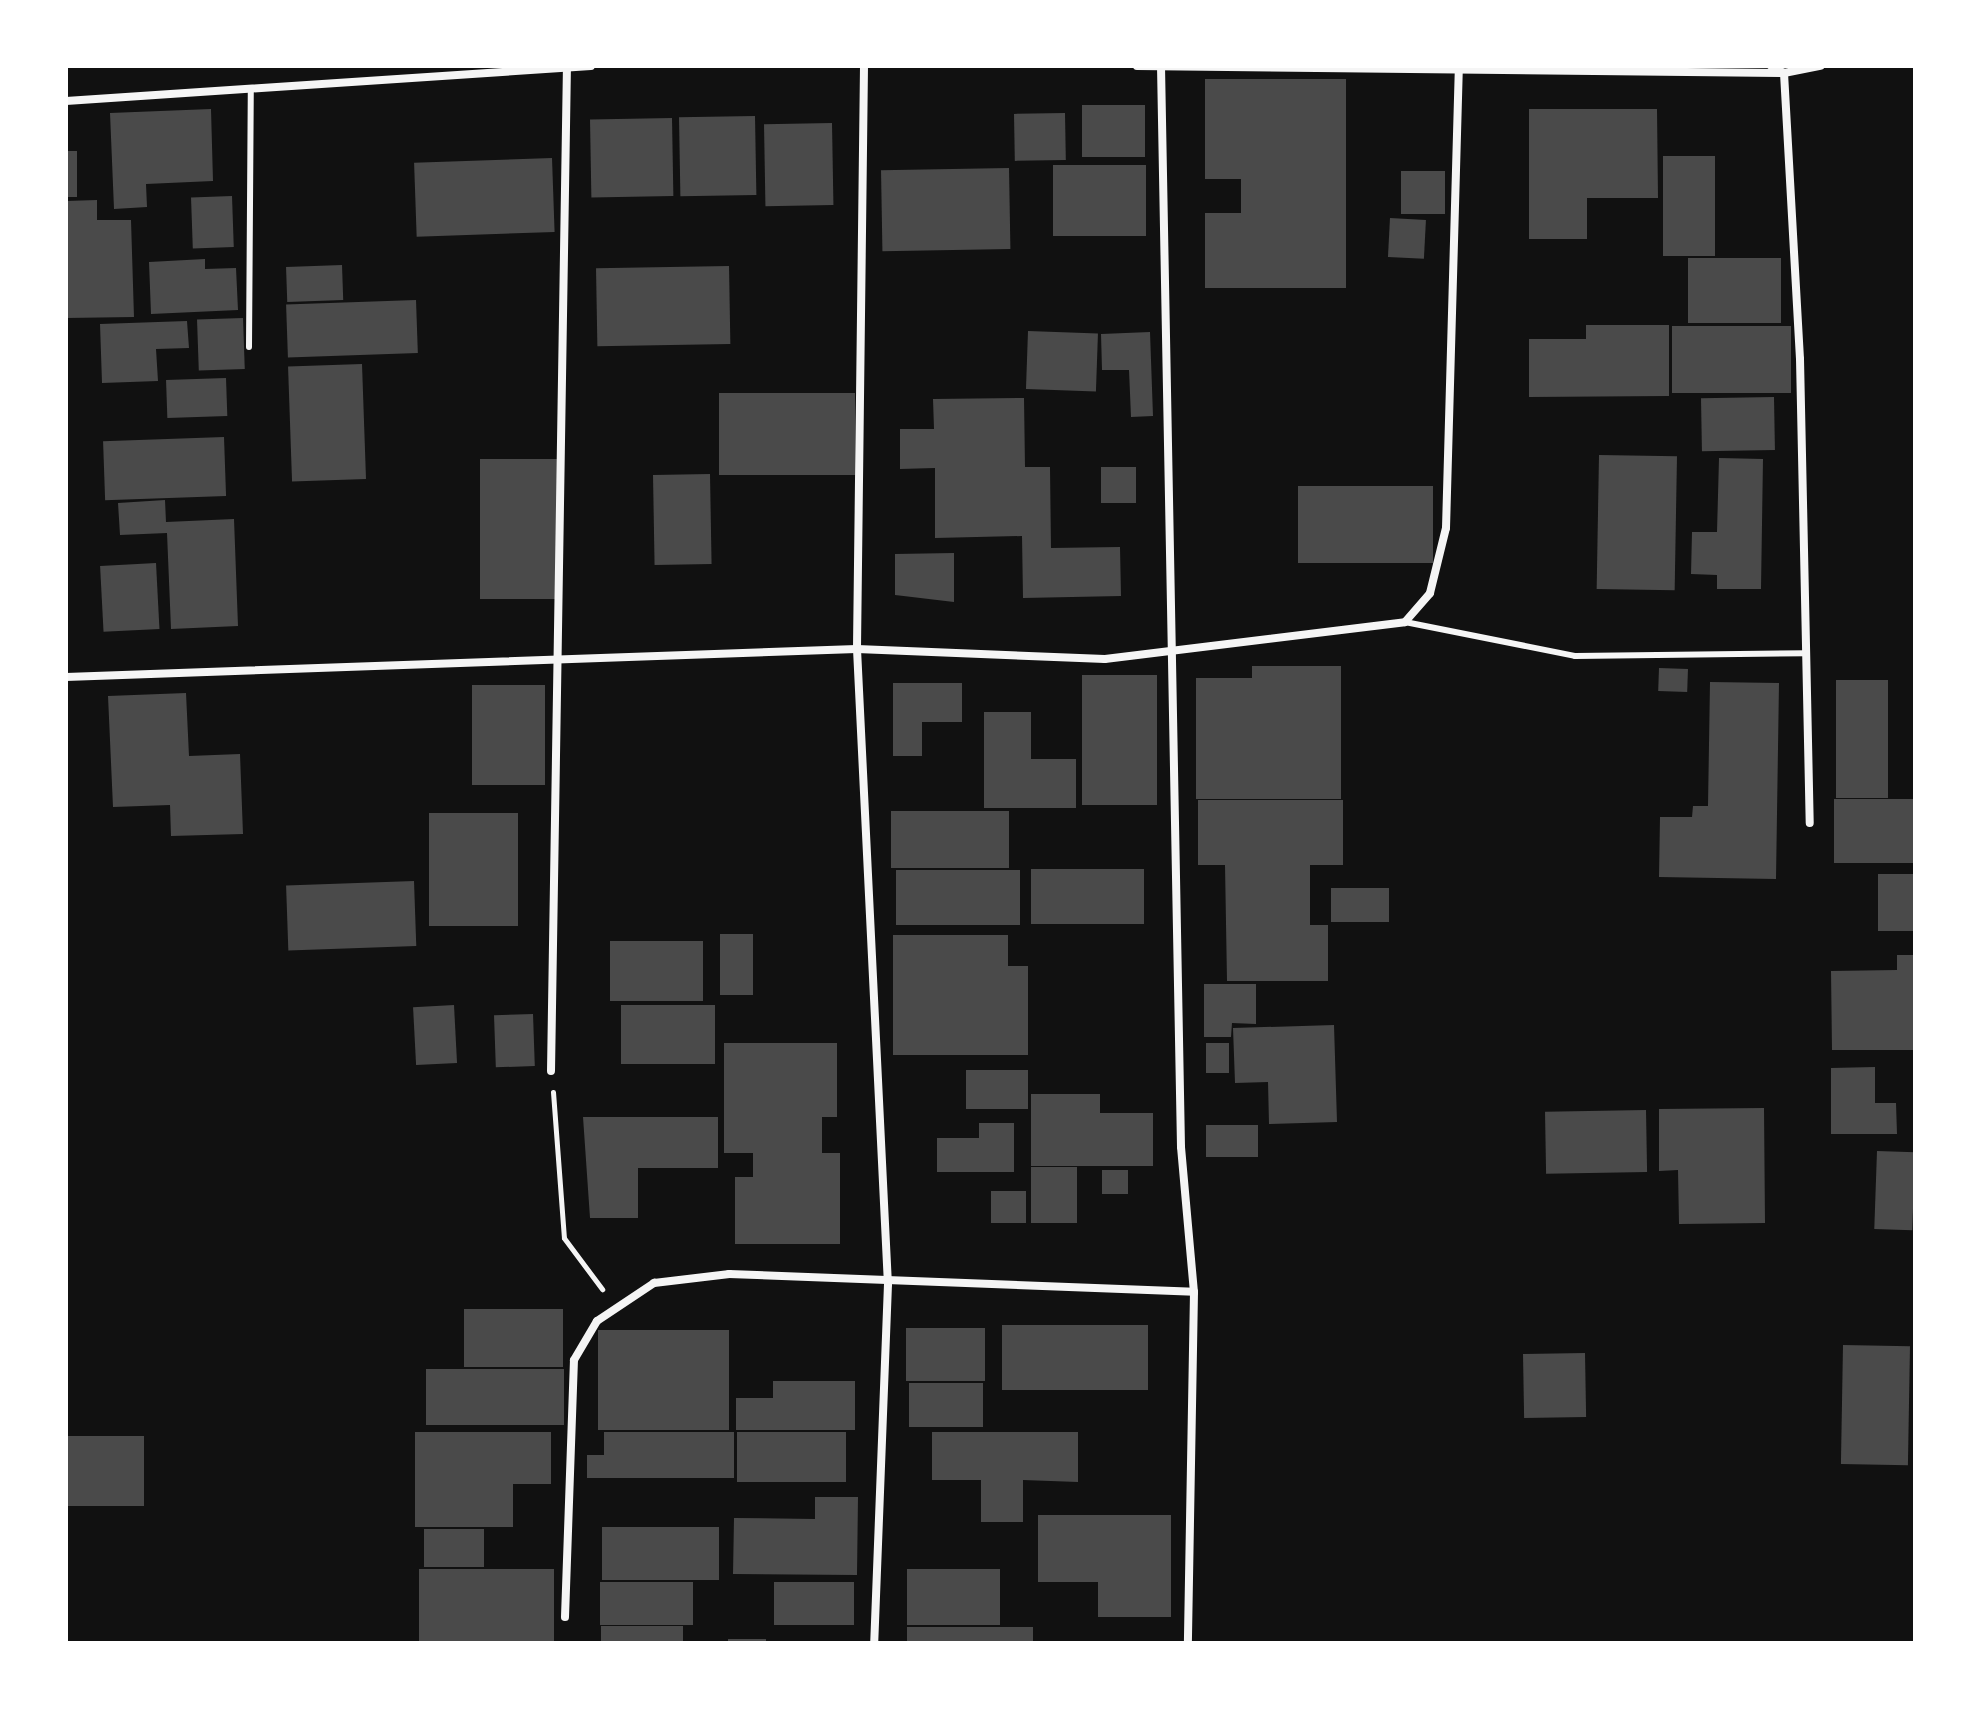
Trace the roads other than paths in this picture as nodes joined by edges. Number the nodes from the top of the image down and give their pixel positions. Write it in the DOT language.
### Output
graph roads {
  1 [pos="591,66"];
  2 [pos="864,66"];
  3 [pos="1137,66"];
  4 [pos="1161,66"];
  5 [pos="1459,66"];
  6 [pos="1771,66"];
  7 [pos="1820,66"];
  8 [pos="567,67"];
  9 [pos="1784,73"];
  10 [pos="251,89"];
  11 [pos="66,101"];
  12 [pos="249,347"];
  13 [pos="1405,622"];
  14 [pos="857,649"];
  15 [pos="1177,653"];
  16 [pos="1806,653"];
  17 [pos="561,660"];
  18 [pos="66,677"];
  19 [pos="1810,823"];
  20 [pos="551,1071"];
  21 [pos="888,1284"];
  22 [pos="1194,1292"];
  23 [pos="565,1617"];
  24 [pos="874,1643"];
  25 [pos="1188,1643"];
  1 -- 8 [label="street"];
  2 -- 14 [label="street"];
  3 -- 4 [label="street"];
  4 -- 5 [label="street"];
  4 -- 15 [label="street"];
  5 -- 9 [label="street"];
  5 -- 13 [label="street"];
  6 -- 9 [label="street"];
  7 -- 9 [label="street"];
  8 -- 10 [label="street"];
  8 -- 17 [label="street"];
  9 -- 16 [label="street"];
  10 -- 11 [label="street"];
  10 -- 12 [label="lane"];
  13 -- 15 [label="street"];
  13 -- 16 [label="lane"];
  14 -- 15 [label="street"];
  14 -- 17 [label="street"];
  14 -- 21 [label="street"];
  15 -- 22 [label="street"];
  16 -- 19 [label="street"];
  17 -- 18 [label="street"];
  17 -- 20 [label="street"];
  21 -- 22 [label="street"];
  21 -- 23 [label="street"];
  21 -- 24 [label="street"];
  22 -- 25 [label="street"];
}
